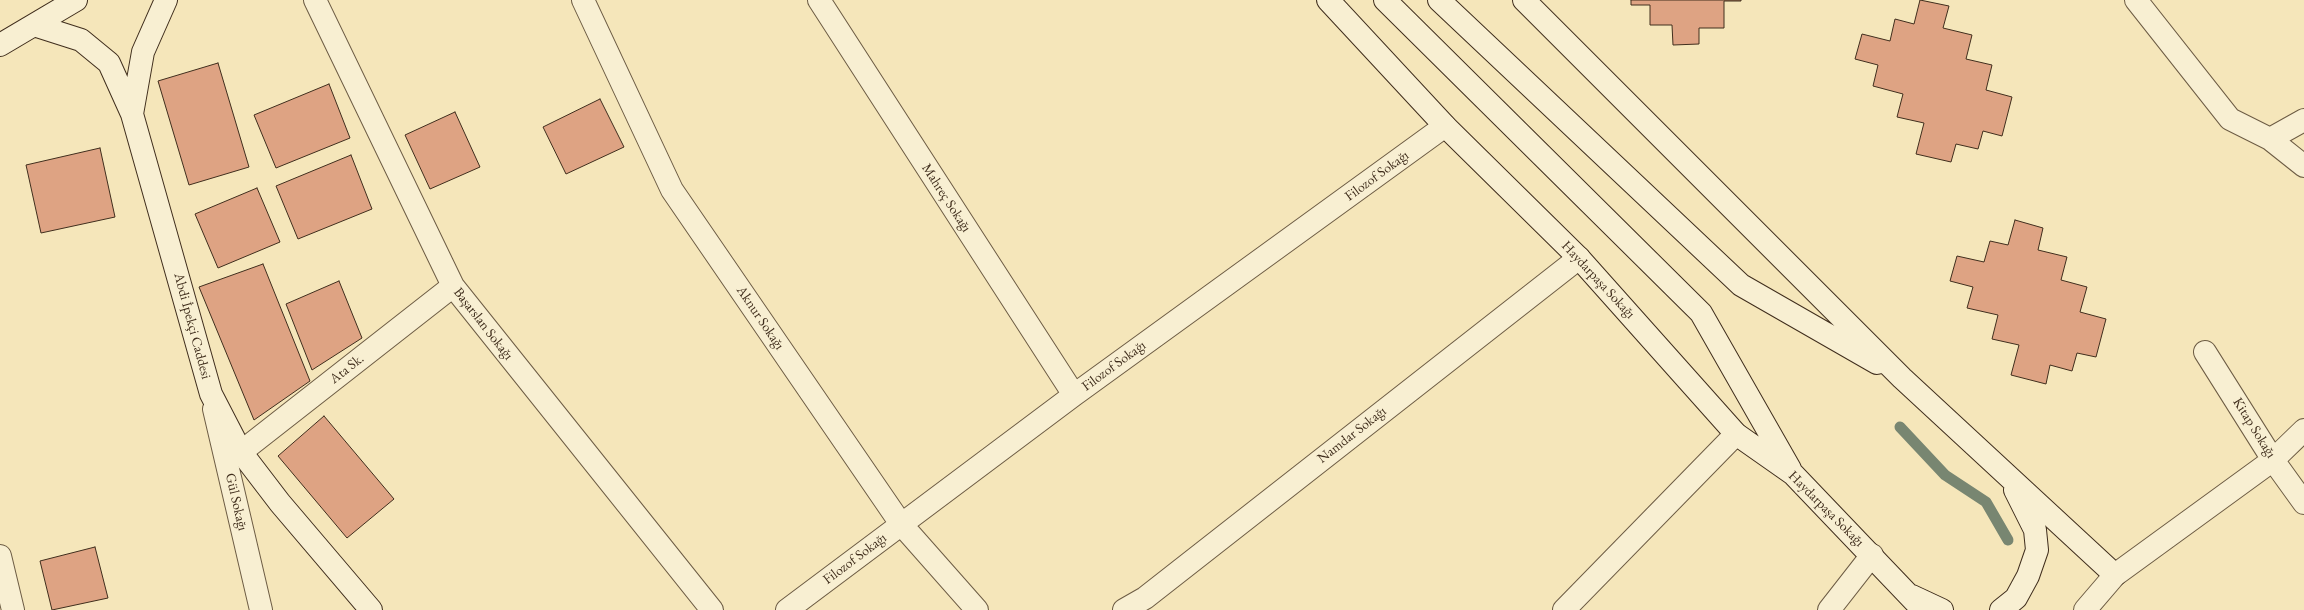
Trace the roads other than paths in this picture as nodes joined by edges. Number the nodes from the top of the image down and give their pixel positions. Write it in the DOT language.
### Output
graph roads {
  1 [pos="76,0"];
  2 [pos="166,0"];
  3 [pos="315,0"];
  4 [pos="584,0"];
  5 [pos="819,0"];
  6 [pos="1328,0"];
  7 [pos="1385,0"];
  8 [pos="1438,0"];
  9 [pos="1524,0"];
  10 [pos="2136,0"];
  11 [pos="34,25"];
  12 [pos="0,45"];
  13 [pos="132,114"];
  14 [pos="2304,120"];
  15 [pos="1445,126"];
  16 [pos="2270,139"];
  17 [pos="2304,166"];
  18 [pos="1578,258"];
  19 [pos="453,286"];
  20 [pos="2205,352"];
  21 [pos="1902,378"];
  22 [pos="211,394"];
  23 [pos="1074,395"];
  24 [pos="2304,430"];
  25 [pos="1736,434"];
  26 [pos="241,452"];
  27 [pos="2273,460"];
  28 [pos="1793,474"];
  29 [pos="2009,478"];
  30 [pos="2304,503"];
  31 [pos="901,524"];
  32 [pos="1872,555"];
  33 [pos="0,556"];
  34 [pos="2115,575"];
  35 [pos="1909,594"];
  36 [pos="1149,604"];
  37 [pos="13,610"];
  38 [pos="261,610"];
  39 [pos="371,610"];
  40 [pos="712,610"];
  41 [pos="787,610"];
  42 [pos="977,610"];
  43 [pos="1124,610"];
  44 [pos="1564,610"];
  45 [pos="1829,610"];
  46 [pos="1923,610"];
  47 [pos="1942,610"];
  48 [pos="2001,610"];
  49 [pos="2085,610"];
  1 -- 11 [label="street"];
  2 -- 13 [label="street, Abdi İpekçi Caddesi"];
  3 -- 19 [label="street, Başarslan Sokağı"];
  4 -- 31 [label="street, Aknur Sokağı"];
  5 -- 23 [label="street, Mahreç Sokağı"];
  6 -- 15 [label="street, Haydarpaşa Sokağı"];
  7 -- 28 [label="street"];
  8 -- 21 [label="street"];
  9 -- 21 [label="street"];
  10 -- 16 [label="street"];
  11 -- 12 [label="street"];
  11 -- 13 [label="street"];
  13 -- 22 [label="street, Abdi İpekçi Caddesi"];
  14 -- 16 [label="street"];
  15 -- 18 [label="street, Haydarpaşa Sokağı"];
  15 -- 23 [label="street, Filozof Sokağı"];
  16 -- 17 [label="street"];
  18 -- 25 [label="street, Haydarpaşa Sokağı"];
  18 -- 36 [label="street, Namdar Sokağı"];
  19 -- 26 [label="street, Ata Sk."];
  19 -- 40 [label="street, Başarslan Sokağı"];
  20 -- 27 [label="street, Kitap Sokağı"];
  21 -- 29 [label="street"];
  22 -- 26 [label="street, Abdi İpekçi Caddesi"];
  22 -- 38 [label="street, Gül Sokağı"];
  23 -- 31 [label="street, Filozof Sokağı"];
  24 -- 27 [label="street"];
  25 -- 28 [label="street, Haydarpaşa Sokağı"];
  25 -- 44 [label="street"];
  26 -- 39 [label="street, Abdi İpekçi Caddesi"];
  27 -- 30 [label="street, Kitap Sokağı"];
  27 -- 34 [label="street"];
  28 -- 32 [label="street, Haydarpaşa Sokağı"];
  29 -- 34 [label="street"];
  29 -- 48 [label="street"];
  31 -- 41 [label="street, Filozof Sokağı"];
  31 -- 42 [label="street, Aknur Sokağı"];
  32 -- 35 [label="street, Haydarpaşa Sokağı"];
  32 -- 45 [label="street, Haydarpaşa Sokağı"];
  33 -- 37 [label="street"];
  34 -- 49 [label="street"];
  35 -- 46 [label="street, Haydarpaşa Sokağı"];
  35 -- 47 [label="street"];
  36 -- 43 [label="street, Namdar Sokağı"];
}
